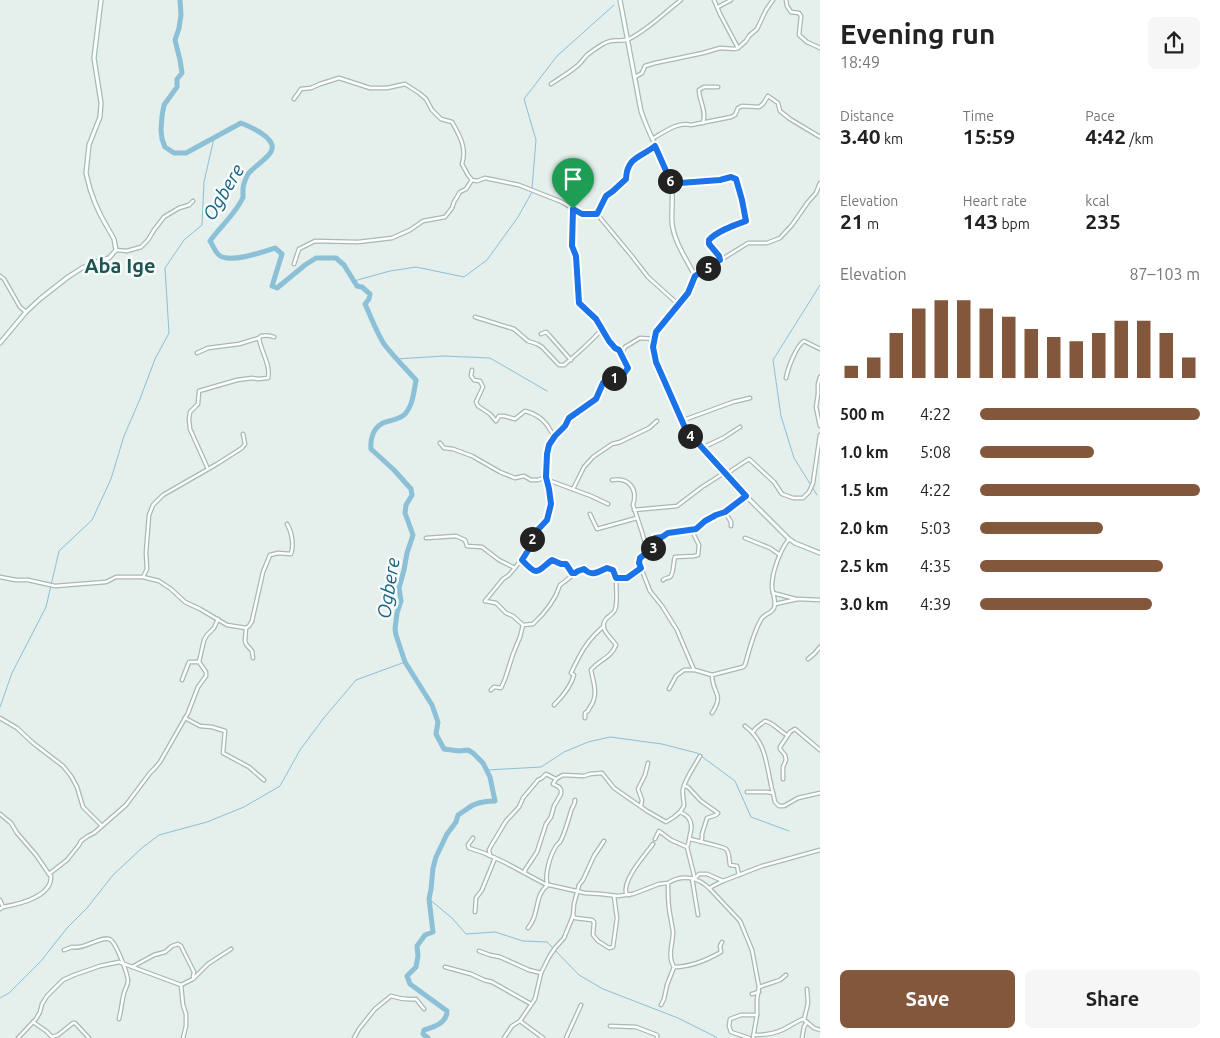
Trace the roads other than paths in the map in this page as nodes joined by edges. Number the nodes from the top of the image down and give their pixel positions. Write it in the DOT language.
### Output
graph roads {
  1 [pos="101,0"];
  2 [pos="620,0"];
  3 [pos="681,0"];
  4 [pos="714,0"];
  5 [pos="731,0"];
  6 [pos="773,0"];
  7 [pos="786,0"];
  8 [pos="718,7"];
  9 [pos="628,39"];
  10 [pos="738,48"];
  11 [pos="820,48"];
  12 [pos="635,77"];
  13 [pos="552,84"];
  14 [pos="718,87"];
  15 [pos="294,99"];
  16 [pos="703,123"];
  17 [pos="820,137"];
  18 [pos="652,139"];
  19 [pos="655,146"];
  20 [pos="472,180"];
  21 [pos="820,183"];
  22 [pos="671,186"];
  23 [pos="193,201"];
  24 [pos="573,209"];
  25 [pos="597,214"];
  26 [pos="116,250"];
  27 [pos="720,260"];
  28 [pos="294,264"];
  29 [pos="0,276"];
  30 [pos="695,276"];
  31 [pos="679,305"];
  32 [pos="26,312"];
  33 [pos="475,317"];
  34 [pos="602,329"];
  35 [pos="541,334"];
  36 [pos="274,337"];
  37 [pos="259,338"];
  38 [pos="655,339"];
  39 [pos="0,343"];
  40 [pos="820,349"];
  41 [pos="198,353"];
  42 [pos="622,355"];
  43 [pos="571,360"];
  44 [pos="472,370"];
  45 [pos="820,377"];
  46 [pos="786,378"];
  47 [pos="750,398"];
  48 [pos="657,421"];
  49 [pos="681,421"];
  50 [pos="820,426"];
  51 [pos="740,427"];
  52 [pos="243,434"];
  53 [pos="820,435"];
  54 [pos="555,436"];
  55 [pos="440,443"];
  56 [pos="702,448"];
  57 [pos="208,469"];
  58 [pos="725,474"];
  59 [pos="546,478"];
  60 [pos="612,480"];
  61 [pos="573,489"];
  62 [pos="746,496"];
  63 [pos="608,504"];
  64 [pos="634,510"];
  65 [pos="725,512"];
  66 [pos="590,514"];
  67 [pos="636,518"];
  68 [pos="287,524"];
  69 [pos="731,526"];
  70 [pos="696,529"];
  71 [pos="426,538"];
  72 [pos="745,538"];
  73 [pos="789,539"];
  74 [pos="648,551"];
  75 [pos="820,553"];
  76 [pos="780,554"];
  77 [pos="522,560"];
  78 [pos="515,568"];
  79 [pos="641,568"];
  80 [pos="575,573"];
  81 [pos="0,577"];
  82 [pos="143,577"];
  83 [pos="616,578"];
  84 [pos="663,580"];
  85 [pos="773,593"];
  86 [pos="798,599"];
  87 [pos="820,600"];
  88 [pos="774,603"];
  89 [pos="218,620"];
  90 [pos="523,624"];
  91 [pos="604,626"];
  92 [pos="246,628"];
  93 [pos="820,647"];
  94 [pos="253,658"];
  95 [pos="808,659"];
  96 [pos="199,662"];
  97 [pos="695,670"];
  98 [pos="712,675"];
  99 [pos="182,680"];
  100 [pos="670,689"];
  101 [pos="491,690"];
  102 [pos="554,705"];
  103 [pos="712,713"];
  104 [pos="1,718"];
  105 [pos="185,718"];
  106 [pos="586,718"];
  107 [pos="745,726"];
  108 [pos="753,732"];
  109 [pos="788,735"];
  110 [pos="820,750"];
  111 [pos="700,756"];
  112 [pos="648,763"];
  113 [pos="556,779"];
  114 [pos="783,779"];
  115 [pos="264,780"];
  116 [pos="685,786"];
  117 [pos="747,792"];
  118 [pos="773,793"];
  119 [pos="820,793"];
  120 [pos="575,800"];
  121 [pos="641,806"];
  122 [pos="680,812"];
  123 [pos="0,814"];
  124 [pos="102,826"];
  125 [pos="473,838"];
  126 [pos="655,839"];
  127 [pos="690,840"];
  128 [pos="604,841"];
  129 [pos="701,842"];
  130 [pos="653,844"];
  131 [pos="687,847"];
  132 [pos="820,850"];
  133 [pos="490,856"];
  134 [pos="495,858"];
  135 [pos="49,874"];
  136 [pos="525,874"];
  137 [pos="739,875"];
  138 [pos="694,879"];
  139 [pos="723,881"];
  140 [pos="668,884"];
  141 [pos="548,885"];
  142 [pos="710,889"];
  143 [pos="578,891"];
  144 [pos="629,895"];
  145 [pos="614,896"];
  146 [pos="0,900"];
  147 [pos="1,908"];
  148 [pos="475,912"];
  149 [pos="698,915"];
  150 [pos="573,916"];
  151 [pos="528,928"];
  152 [pos="722,942"];
  153 [pos="231,949"];
  154 [pos="64,950"];
  155 [pos="479,951"];
  156 [pos="122,964"];
  157 [pos="132,967"];
  158 [pos="445,967"];
  159 [pos="674,967"];
  160 [pos="541,973"];
  161 [pos="786,975"];
  162 [pos="193,979"];
  163 [pos="181,985"];
  164 [pos="759,987"];
  165 [pos="807,989"];
  166 [pos="759,992"];
  167 [pos="752,994"];
  168 [pos="531,1004"];
  169 [pos="581,1005"];
  170 [pos="661,1005"];
  171 [pos="424,1009"];
  172 [pos="757,1015"];
  173 [pos="119,1019"];
  174 [pos="804,1020"];
  175 [pos="520,1021"];
  176 [pos="33,1022"];
  177 [pos="807,1022"];
  178 [pos="610,1026"];
  179 [pos="820,1030"];
  180 [pos="752,1037"];
  181 [pos="18,1038"];
  182 [pos="89,1038"];
  183 [pos="183,1038"];
  184 [pos="354,1038"];
  185 [pos="504,1038"];
  186 [pos="543,1038"];
  187 [pos="566,1038"];
  188 [pos="657,1038"];
  189 [pos="802,1038"];
  1 -- 26 [label="street"];
  2 -- 9 [label="street"];
  3 -- 9 [label="street"];
  4 -- 8 [label="street"];
  5 -- 8 [label="street"];
  6 -- 10 [label="street"];
  7 -- 11 [label="street"];
  8 -- 10 [label="street"];
  9 -- 12 [label="street"];
  9 -- 13 [label="street"];
  10 -- 12 [label="street"];
  12 -- 18 [label="street"];
  14 -- 16 [label="street"];
  15 -- 20 [label="street"];
  16 -- 17 [label="street"];
  16 -- 18 [label="street"];
  18 -- 19 [label="street"];
  19 -- 22 [label="street"];
  19 -- 25 [label="street"];
  20 -- 24 [label="street"];
  20 -- 28 [label="street"];
  21 -- 27 [label="street"];
  22 -- 27 [label="street"];
  22 -- 30 [label="street"];
  23 -- 26 [label="street"];
  24 -- 25 [label="street"];
  24 -- 34 [label="street"];
  25 -- 31 [label="street"];
  26 -- 32 [label="street"];
  27 -- 30 [label="street"];
  29 -- 32 [label="street"];
  30 -- 31 [label="street"];
  31 -- 38 [label="street"];
  32 -- 39 [label="street"];
  33 -- 43 [label="street"];
  34 -- 42 [label="street"];
  34 -- 43 [label="street"];
  35 -- 43 [label="street"];
  36 -- 37 [label="street"];
  37 -- 41 [label="street"];
  37 -- 57 [label="street"];
  38 -- 42 [label="street"];
  38 -- 49 [label="street"];
  40 -- 46 [label="street"];
  42 -- 54 [label="street"];
  44 -- 54 [label="street"];
  45 -- 50 [label="street"];
  47 -- 49 [label="street"];
  48 -- 61 [label="street"];
  49 -- 56 [label="street"];
  51 -- 56 [label="street"];
  52 -- 57 [label="street"];
  53 -- 58 [label="street"];
  54 -- 59 [label="street"];
  55 -- 59 [label="street"];
  56 -- 58 [label="street"];
  57 -- 82 [label="street"];
  58 -- 62 [label="street"];
  58 -- 64 [label="street"];
  59 -- 61 [label="street"];
  59 -- 77 [label="street"];
  60 -- 64 [label="street"];
  61 -- 63 [label="street"];
  62 -- 65 [label="street"];
  62 -- 73 [label="street"];
  64 -- 67 [label="street"];
  65 -- 69 [label="street"];
  65 -- 70 [label="street"];
  66 -- 67 [label="street"];
  67 -- 74 [label="street"];
  68 -- 92 [label="street"];
  70 -- 74 [label="street"];
  70 -- 84 [label="street"];
  71 -- 78 [label="street"];
  72 -- 76 [label="street"];
  73 -- 75 [label="street"];
  73 -- 76 [label="street"];
  74 -- 79 [label="street"];
  76 -- 85 [label="street"];
  77 -- 78 [label="street"];
  77 -- 80 [label="street"];
  78 -- 90 [label="street"];
  79 -- 83 [label="street"];
  79 -- 97 [label="street"];
  80 -- 83 [label="street"];
  80 -- 90 [label="street"];
  81 -- 82 [label="street"];
  82 -- 89 [label="street"];
  83 -- 91 [label="street"];
  85 -- 86 [label="street"];
  85 -- 88 [label="street"];
  86 -- 87 [label="street"];
  86 -- 88 [label="street"];
  88 -- 98 [label="street"];
  89 -- 92 [label="street"];
  89 -- 96 [label="street"];
  90 -- 101 [label="street"];
  91 -- 102 [label="street"];
  91 -- 106 [label="street"];
  92 -- 94 [label="street"];
  93 -- 95 [label="street"];
  96 -- 99 [label="street"];
  96 -- 105 [label="street"];
  97 -- 98 [label="street"];
  97 -- 100 [label="street"];
  98 -- 103 [label="street"];
  104 -- 124 [label="street"];
  105 -- 115 [label="street"];
  105 -- 124 [label="street"];
  107 -- 108 [label="street"];
  108 -- 109 [label="street"];
  108 -- 118 [label="street"];
  109 -- 110 [label="street"];
  109 -- 114 [label="street"];
  111 -- 116 [label="street"];
  112 -- 121 [label="street"];
  113 -- 121 [label="street"];
  113 -- 133 [label="street"];
  113 -- 136 [label="street"];
  116 -- 122 [label="street"];
  116 -- 129 [label="street"];
  117 -- 118 [label="street"];
  118 -- 119 [label="street"];
  120 -- 141 [label="street"];
  121 -- 122 [label="street"];
  122 -- 127 [label="street"];
  123 -- 135 [label="street"];
  124 -- 135 [label="street"];
  125 -- 133 [label="street"];
  126 -- 131 [label="street"];
  127 -- 129 [label="street"];
  127 -- 131 [label="street"];
  128 -- 143 [label="street"];
  129 -- 137 [label="street"];
  130 -- 144 [label="street"];
  131 -- 138 [label="street"];
  132 -- 137 [label="street"];
  133 -- 134 [label="street"];
  134 -- 136 [label="street"];
  134 -- 148 [label="street"];
  135 -- 147 [label="street"];
  136 -- 141 [label="street"];
  137 -- 139 [label="street"];
  138 -- 139 [label="street"];
  138 -- 140 [label="street"];
  138 -- 142 [label="street"];
  138 -- 149 [label="street"];
  139 -- 142 [label="street"];
  140 -- 144 [label="street"];
  140 -- 159 [label="street"];
  141 -- 143 [label="street"];
  141 -- 151 [label="street"];
  142 -- 164 [label="street"];
  143 -- 145 [label="street"];
  143 -- 150 [label="street"];
  144 -- 145 [label="street"];
  145 -- 150 [label="street"];
  146 -- 147 [label="street"];
  150 -- 160 [label="street"];
  152 -- 159 [label="street"];
  153 -- 162 [label="street"];
  154 -- 156 [label="street"];
  155 -- 160 [label="street"];
  156 -- 157 [label="street"];
  156 -- 173 [label="street"];
  156 -- 176 [label="street"];
  157 -- 162 [label="street"];
  157 -- 163 [label="street"];
  158 -- 168 [label="street"];
  159 -- 170 [label="street"];
  160 -- 168 [label="street"];
  161 -- 164 [label="street"];
  162 -- 163 [label="street"];
  163 -- 183 [label="street"];
  164 -- 166 [label="street"];
  165 -- 174 [label="street"];
  166 -- 167 [label="street"];
  166 -- 172 [label="street"];
  168 -- 175 [label="street"];
  169 -- 187 [label="street"];
  171 -- 184 [label="street"];
  172 -- 180 [label="street"];
  172 -- 180 [label="street"];
  174 -- 177 [label="street"];
  174 -- 180 [label="street"];
  175 -- 185 [label="street"];
  175 -- 186 [label="street"];
  176 -- 181 [label="street"];
  176 -- 182 [label="street"];
  177 -- 179 [label="street"];
  177 -- 189 [label="street"];
  178 -- 188 [label="street"];
}
